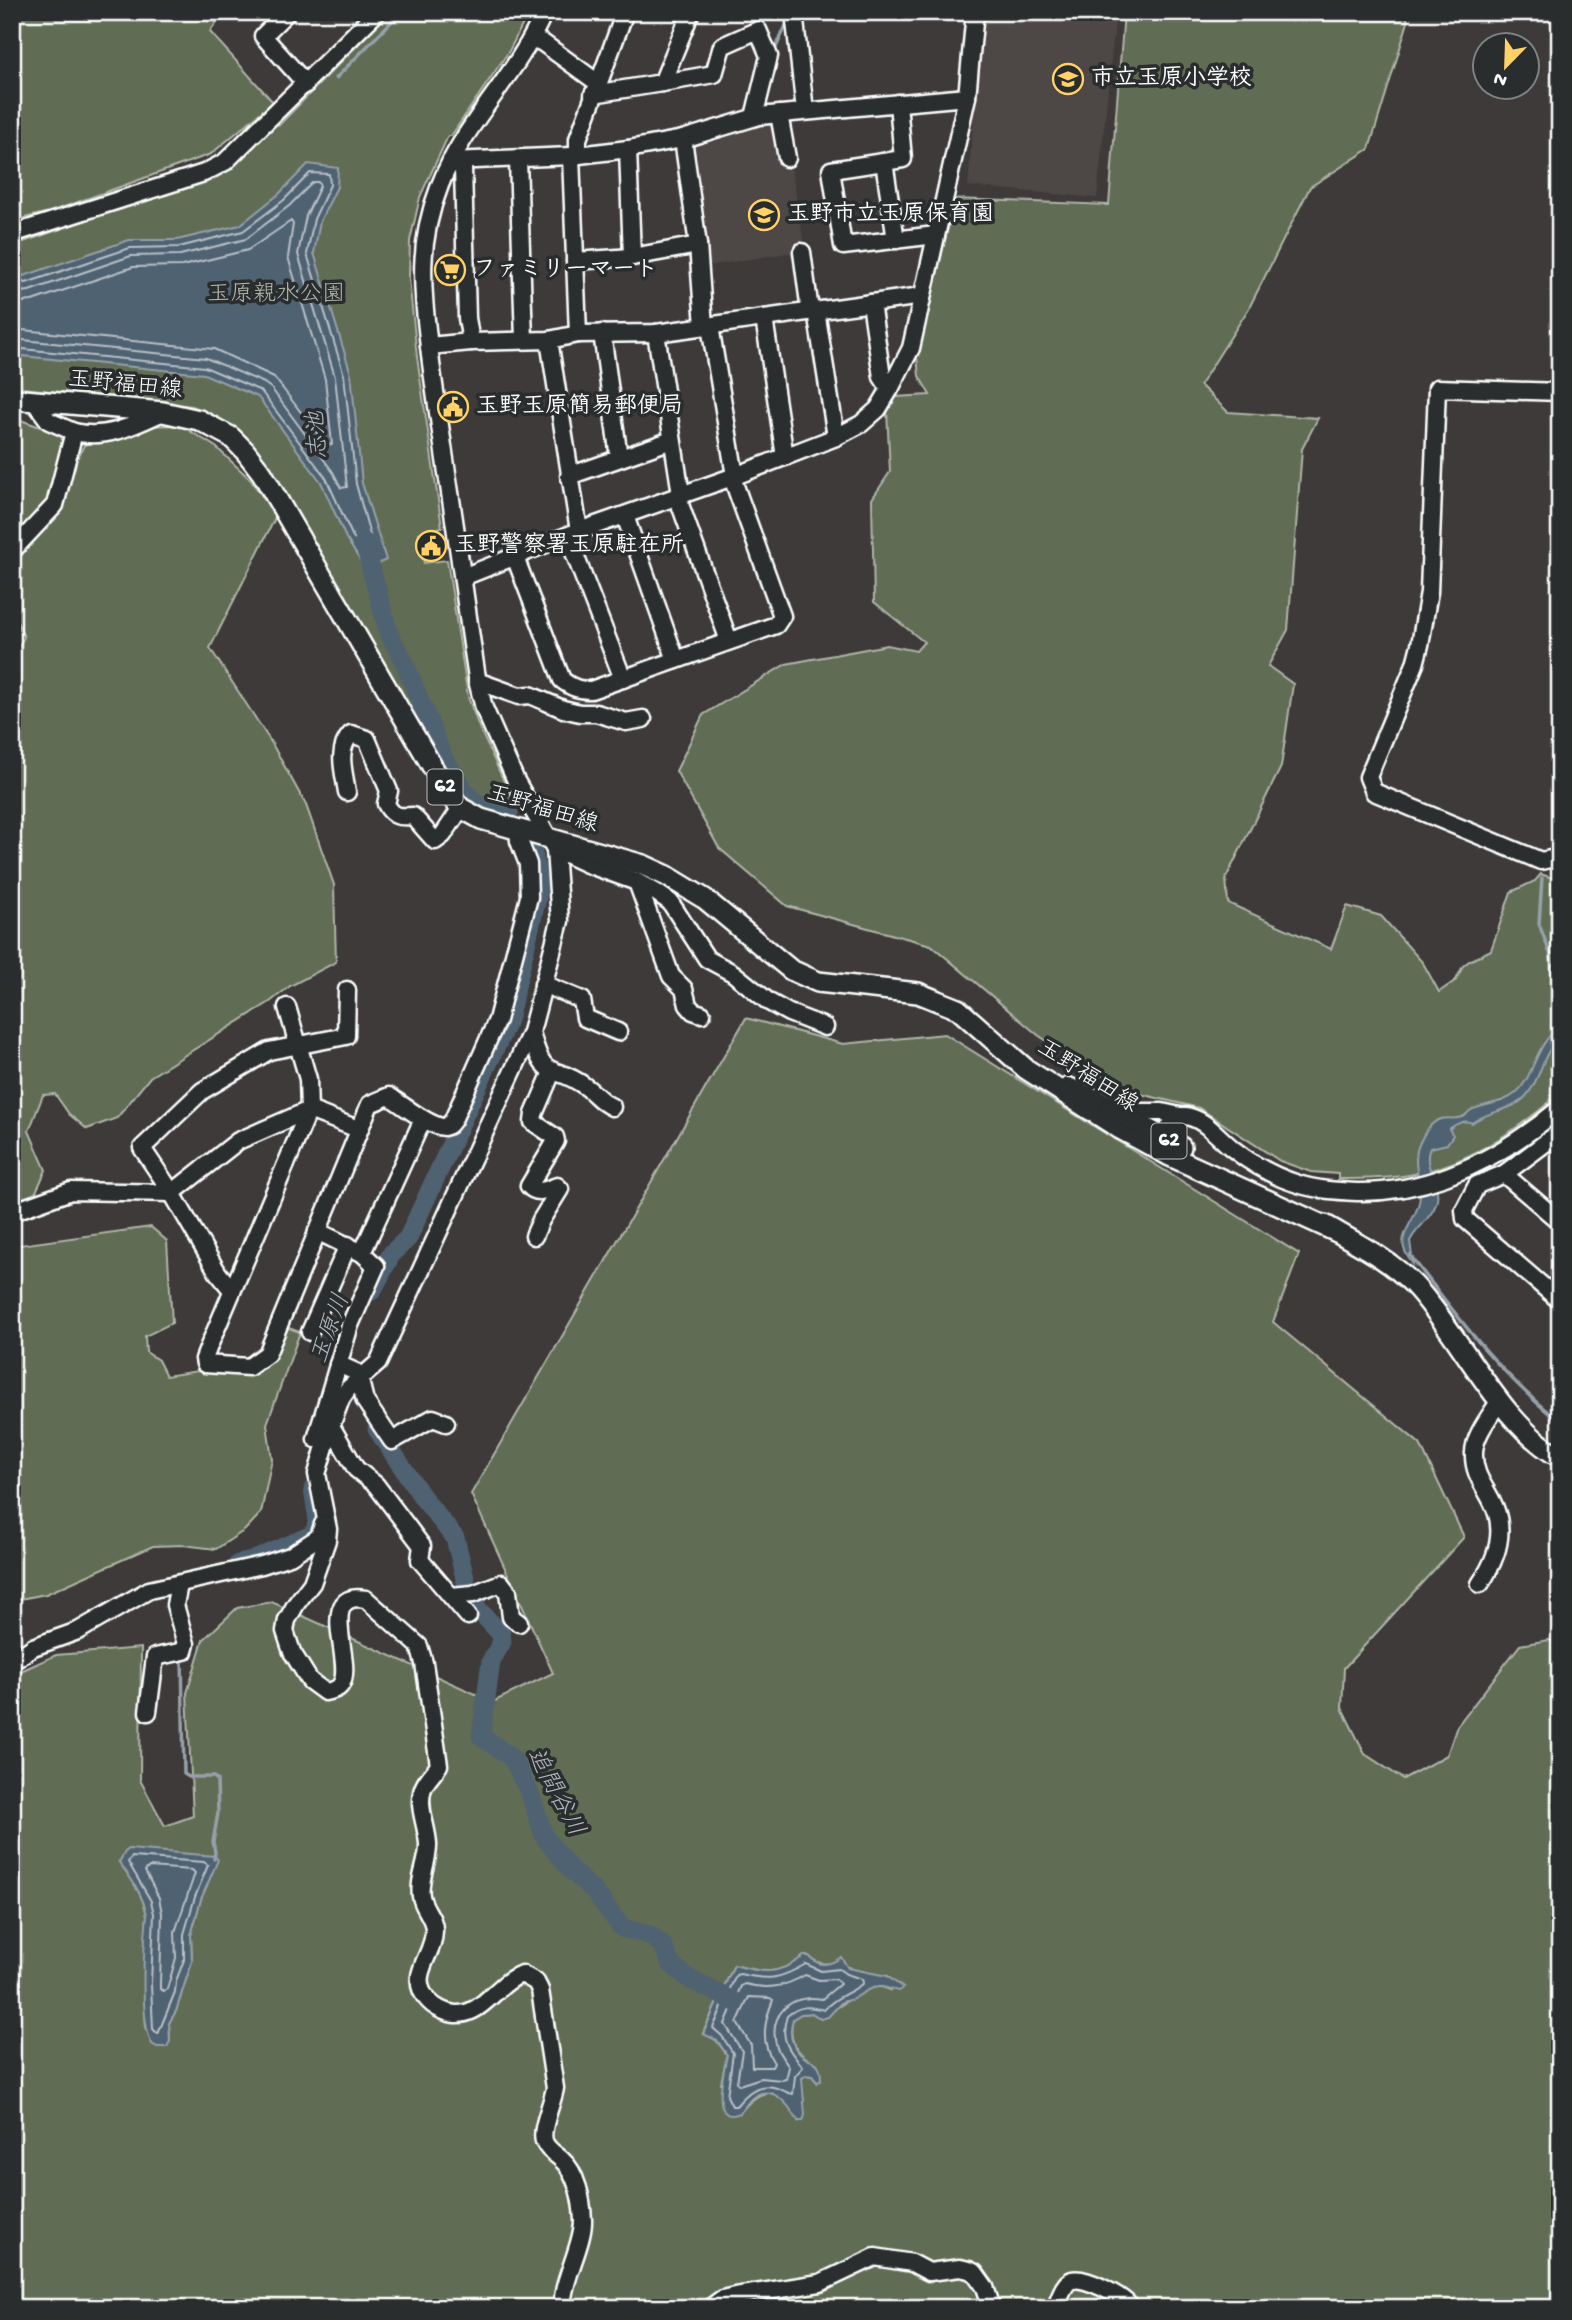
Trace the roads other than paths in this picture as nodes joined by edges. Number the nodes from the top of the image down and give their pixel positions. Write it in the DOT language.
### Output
graph roads {
  1 [pos="287,12"];
  2 [pos="377,12"];
  3 [pos="544,12"];
  4 [pos="625,12"];
  5 [pos="691,12"];
  6 [pos="794,12"];
  7 [pos="975,12"];
  8 [pos="532,38"];
  9 [pos="662,83"];
  10 [pos="306,84"];
  11 [pos="596,89"];
  12 [pos="967,97"];
  13 [pos="898,103"];
  14 [pos="805,111"];
  15 [pos="779,114"];
  16 [pos="754,117"];
  17 [pos="684,143"];
  18 [pos="629,153"];
  19 [pos="787,158"];
  20 [pos="573,159"];
  21 [pos="451,161"];
  22 [pos="518,162"];
  23 [pos="884,162"];
  24 [pos="12,234"];
  25 [pos="936,235"];
  26 [pos="896,240"];
  27 [pos="698,245"];
  28 [pos="802,251"];
  29 [pos="632,257"];
  30 [pos="575,261"];
  31 [pos="922,296"];
  32 [pos="871,303"];
  33 [pos="813,311"];
  34 [pos="764,318"];
  35 [pos="707,326"];
  36 [pos="602,333"];
  37 [pos="656,333"];
  38 [pos="578,334"];
  39 [pos="524,340"];
  40 [pos="549,340"];
  41 [pos="471,342"];
  42 [pos="429,346"];
  43 [pos="890,389"];
  44 [pos="1560,392"];
  45 [pos="12,399"];
  46 [pos="34,401"];
  47 [pos="163,412"];
  48 [pos="74,432"];
  49 [pos="836,437"];
  50 [pos="671,440"];
  51 [pos="785,457"];
  52 [pos="619,458"];
  53 [pos="569,476"];
  54 [pos="736,476"];
  55 [pos="679,495"];
  56 [pos="625,516"];
  57 [pos="574,534"];
  58 [pos="12,551"];
  59 [pos="515,557"];
  60 [pos="463,577"];
  61 [pos="729,641"];
  62 [pos="676,660"];
  63 [pos="623,679"];
  64 [pos="477,681"];
  65 [pos="643,719"];
  66 [pos="347,792"];
  67 [pos="461,808"];
  68 [pos="518,831"];
  69 [pos="552,843"];
  70 [pos="1560,857"];
  71 [pos="637,882"];
  72 [pos="543,984"];
  73 [pos="347,990"];
  74 [pos="287,1007"];
  75 [pos="702,1014"];
  76 [pos="825,1027"];
  77 [pos="531,1032"];
  78 [pos="618,1032"];
  79 [pos="298,1044"];
  80 [pos="1005,1049"];
  81 [pos="552,1072"];
  82 [pos="1068,1086"];
  83 [pos="612,1107"];
  84 [pos="1560,1108"];
  85 [pos="309,1110"];
  86 [pos="1180,1116"];
  87 [pos="423,1119"];
  88 [pos="1541,1124"];
  89 [pos="358,1129"];
  90 [pos="1558,1137"];
  91 [pos="1159,1143"];
  92 [pos="1472,1168"];
  93 [pos="1504,1174"];
  94 [pos="1477,1185"];
  95 [pos="172,1193"];
  96 [pos="12,1212"];
  97 [pos="1560,1222"];
  98 [pos="317,1231"];
  99 [pos="534,1236"];
  100 [pos="355,1249"];
  101 [pos="231,1289"];
  102 [pos="1560,1301"];
  103 [pos="310,1332"];
  104 [pos="343,1366"];
  105 [pos="354,1384"];
  106 [pos="1500,1400"];
  107 [pos="328,1420"];
  108 [pos="446,1423"];
  109 [pos="1560,1457"];
  110 [pos="324,1515"];
  111 [pos="179,1584"];
  112 [pos="1480,1584"];
  113 [pos="464,1595"];
  114 [pos="468,1616"];
  115 [pos="519,1623"];
  116 [pos="12,1662"];
  117 [pos="148,1712"];
  118 [pos="564,2308"];
  119 [pos="710,2308"];
  120 [pos="992,2308"];
  121 [pos="1055,2308"];
  122 [pos="1131,2308"];
  1 -- 10 [label="street"];
  2 -- 10 [label="street"];
  3 -- 8 [label="street"];
  4 -- 11 [label="street"];
  5 -- 9 [label="street"];
  6 -- 14 [label="street"];
  7 -- 12 [label="street"];
  8 -- 11 [label="street"];
  8 -- 21 [label="street"];
  9 -- 11 [label="street"];
  9 -- 16 [label="street"];
  10 -- 24 [label="street"];
  11 -- 20 [label="street"];
  12 -- 13 [label="street"];
  12 -- 25 [label="street"];
  13 -- 14 [label="street"];
  13 -- 23 [label="street"];
  14 -- 15 [label="street"];
  15 -- 16 [label="street"];
  15 -- 19 [label="street"];
  16 -- 17 [label="street"];
  17 -- 18 [label="street"];
  17 -- 27 [label="street"];
  18 -- 20 [label="street"];
  18 -- 29 [label="street"];
  20 -- 22 [label="street"];
  20 -- 30 [label="street"];
  21 -- 22 [label="street"];
  21 -- 41 [label="street"];
  21 -- 42 [label="street"];
  22 -- 39 [label="street"];
  23 -- 26 [label="street"];
  23 -- 26 [label="street"];
  25 -- 26 [label="street"];
  25 -- 31 [label="street"];
  27 -- 29 [label="street"];
  27 -- 35 [label="street"];
  28 -- 33 [label="street"];
  29 -- 30 [label="street"];
  30 -- 38 [label="street"];
  31 -- 32 [label="street"];
  31 -- 43 [label="street"];
  32 -- 33 [label="street"];
  32 -- 43 [label="street"];
  33 -- 34 [label="street"];
  33 -- 49 [label="street"];
  34 -- 35 [label="street"];
  34 -- 51 [label="street"];
  35 -- 37 [label="street"];
  35 -- 54 [label="street"];
  36 -- 37 [label="street"];
  36 -- 38 [label="street"];
  36 -- 52 [label="street"];
  37 -- 50 [label="street"];
  38 -- 40 [label="street"];
  39 -- 40 [label="street"];
  39 -- 41 [label="street"];
  40 -- 53 [label="street"];
  41 -- 42 [label="street"];
  42 -- 60 [label="street"];
  43 -- 49 [label="street"];
  44 -- 70 [label="street"];
  45 -- 46 [label="main road, 玉野福田線 / 62"];
  46 -- 47 [label="main road, 玉野福田線 / 62"];
  46 -- 48 [label="street"];
  47 -- 48 [label="street"];
  47 -- 67 [label="main road, 玉野福田線 / 62"];
  48 -- 58 [label="street"];
  49 -- 51 [label="street"];
  50 -- 52 [label="street"];
  50 -- 55 [label="street"];
  51 -- 54 [label="street"];
  52 -- 53 [label="street"];
  53 -- 57 [label="street"];
  54 -- 55 [label="street"];
  54 -- 61 [label="street"];
  55 -- 56 [label="street"];
  55 -- 61 [label="street"];
  56 -- 57 [label="street"];
  56 -- 62 [label="street"];
  57 -- 59 [label="street"];
  57 -- 63 [label="street"];
  59 -- 60 [label="street"];
  59 -- 63 [label="street"];
  60 -- 64 [label="street"];
  61 -- 62 [label="street"];
  62 -- 63 [label="street"];
  64 -- 65 [label="street"];
  64 -- 69 [label="street"];
  66 -- 67 [label="street"];
  67 -- 68 [label="main road, 玉野福田線 / 62"];
  68 -- 69 [label="main road, 玉野福田線 / 62"];
  68 -- 87 [label="street"];
  69 -- 71 [label="street"];
  69 -- 72 [label="street"];
  69 -- 80 [label="main road, 玉野福田線 / 62"];
  71 -- 75 [label="street"];
  71 -- 76 [label="street"];
  72 -- 77 [label="street"];
  72 -- 78 [label="street"];
  73 -- 79 [label="street"];
  74 -- 79 [label="street"];
  77 -- 81 [label="street"];
  77 -- 105 [label="street"];
  79 -- 85 [label="street"];
  79 -- 95 [label="street"];
  80 -- 82 [label="main road, 玉野福田線 / 62"];
  80 -- 91 [label="main road, 玉野福田線 / 62"];
  81 -- 83 [label="street"];
  81 -- 99 [label="street"];
  82 -- 86 [label="street"];
  82 -- 91 [label="main road, 玉野福田線 / 62"];
  84 -- 88 [label="street"];
  85 -- 89 [label="street"];
  85 -- 95 [label="street"];
  85 -- 101 [label="street"];
  86 -- 91 [label="street"];
  86 -- 92 [label="street"];
  87 -- 89 [label="street"];
  87 -- 100 [label="street"];
  88 -- 90 [label="street"];
  88 -- 92 [label="street"];
  89 -- 98 [label="street"];
  90 -- 93 [label="street"];
  91 -- 106 [label="main road, 玉野福田線 / 62"];
  92 -- 94 [label="street"];
  93 -- 94 [label="street"];
  93 -- 97 [label="street"];
  94 -- 102 [label="street"];
  95 -- 96 [label="street"];
  95 -- 101 [label="street"];
  98 -- 100 [label="street"];
  98 -- 101 [label="street"];
  100 -- 103 [label="street"];
  100 -- 104 [label="street"];
  104 -- 105 [label="street"];
  104 -- 107 [label="street"];
  105 -- 107 [label="street"];
  105 -- 108 [label="street"];
  106 -- 109 [label="main road, 玉野福田線 / 62"];
  106 -- 112 [label="street"];
  107 -- 110 [label="street"];
  107 -- 113 [label="street"];
  110 -- 111 [label="street"];
  110 -- 118 [label="street"];
  111 -- 116 [label="street"];
  111 -- 117 [label="street"];
  113 -- 114 [label="street"];
  113 -- 115 [label="street"];
  119 -- 120 [label="street"];
  121 -- 122 [label="street"];
}
